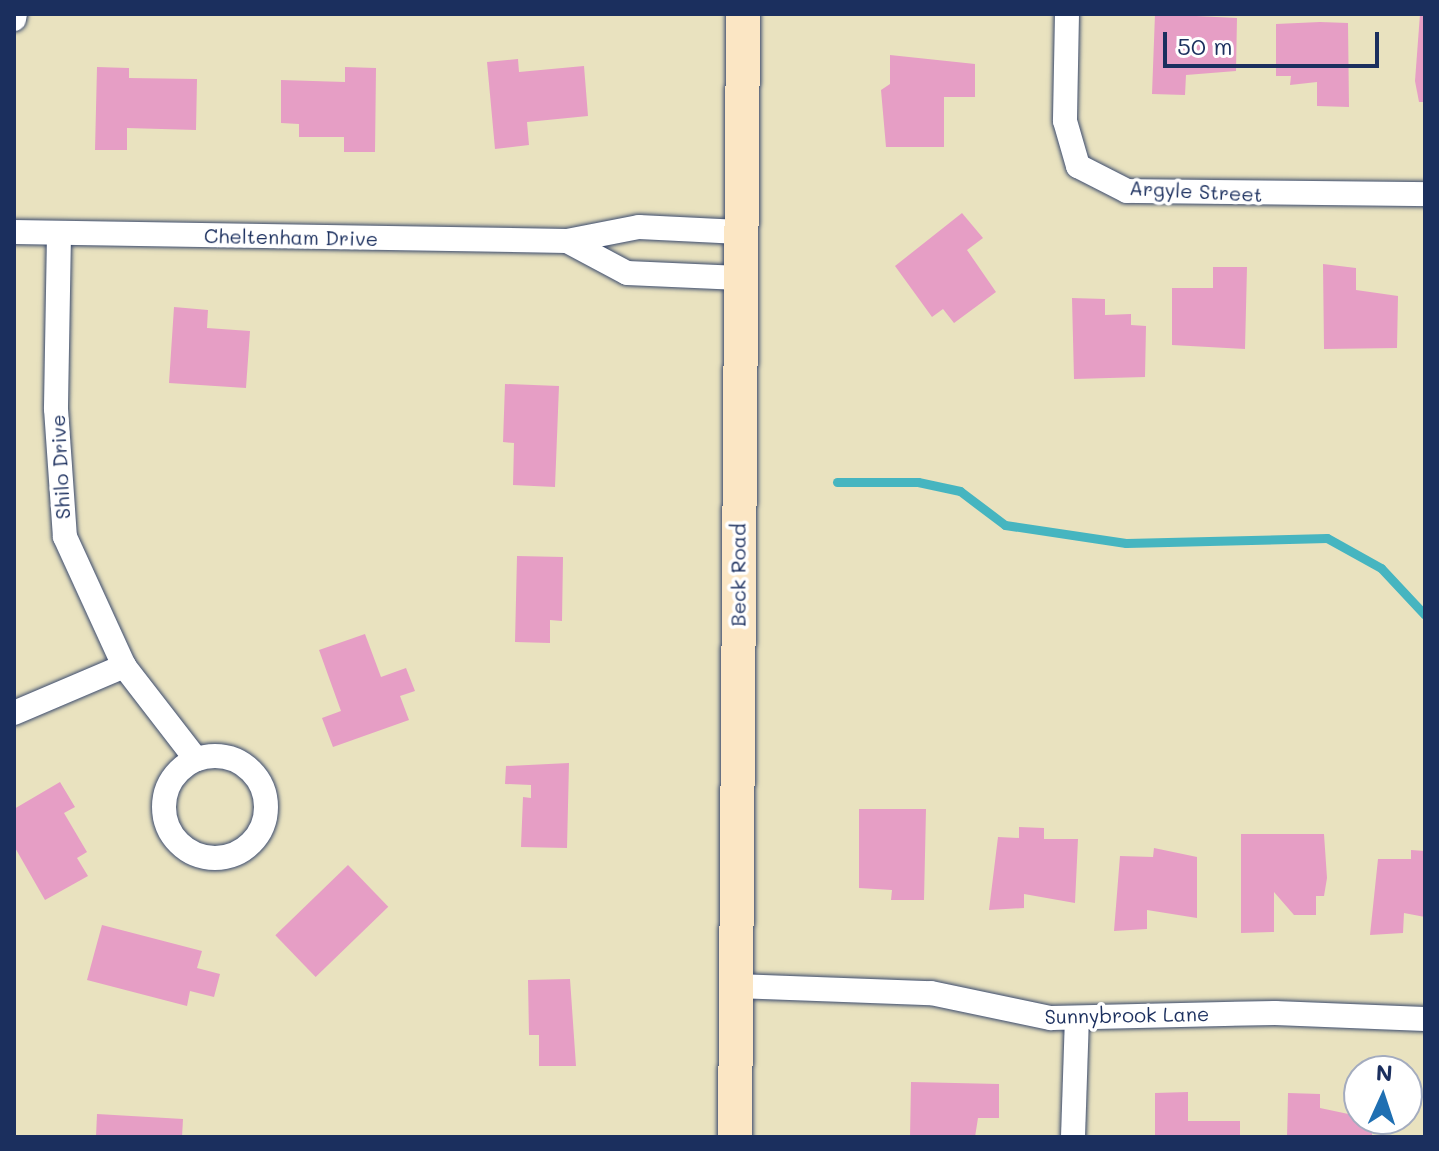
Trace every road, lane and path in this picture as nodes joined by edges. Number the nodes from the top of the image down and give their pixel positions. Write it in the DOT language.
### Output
graph roads {
  1 [pos="743,14"];
  2 [pos="1067,14"];
  3 [pos="1425,194"];
  4 [pos="14,232"];
  5 [pos="740,232"];
  6 [pos="59,234"];
  7 [pos="567,241"];
  8 [pos="740,278"];
  9 [pos="124,666"];
  10 [pos="14,713"];
  11 [pos="196,759"];
  12 [pos="736,986"];
  13 [pos="1077,1018"];
  14 [pos="1425,1019"];
  15 [pos="735,1137"];
  16 [pos="1073,1137"];
  1 -- 5 [label="main road, Beck Road"];
  2 -- 3 [label="street, Argyle Street"];
  4 -- 6 [label="street, Cheltenham Drive"];
  5 -- 7 [label="street, Cheltenham Drive"];
  5 -- 8 [label="main road, Beck Road"];
  6 -- 7 [label="street, Cheltenham Drive"];
  6 -- 9 [label="street, Shilo Drive"];
  7 -- 8 [label="street, Cheltenham Drive"];
  8 -- 12 [label="main road, Beck Road"];
  9 -- 10 [label="street"];
  9 -- 11 [label="street, Shilo Drive"];
  11 -- 11 [label="street"];
  12 -- 13 [label="street, Sunnybrook Lane"];
  12 -- 15 [label="main road, Beck Road"];
  13 -- 14 [label="street, Sunnybrook Lane"];
  13 -- 16 [label="street"];
}
